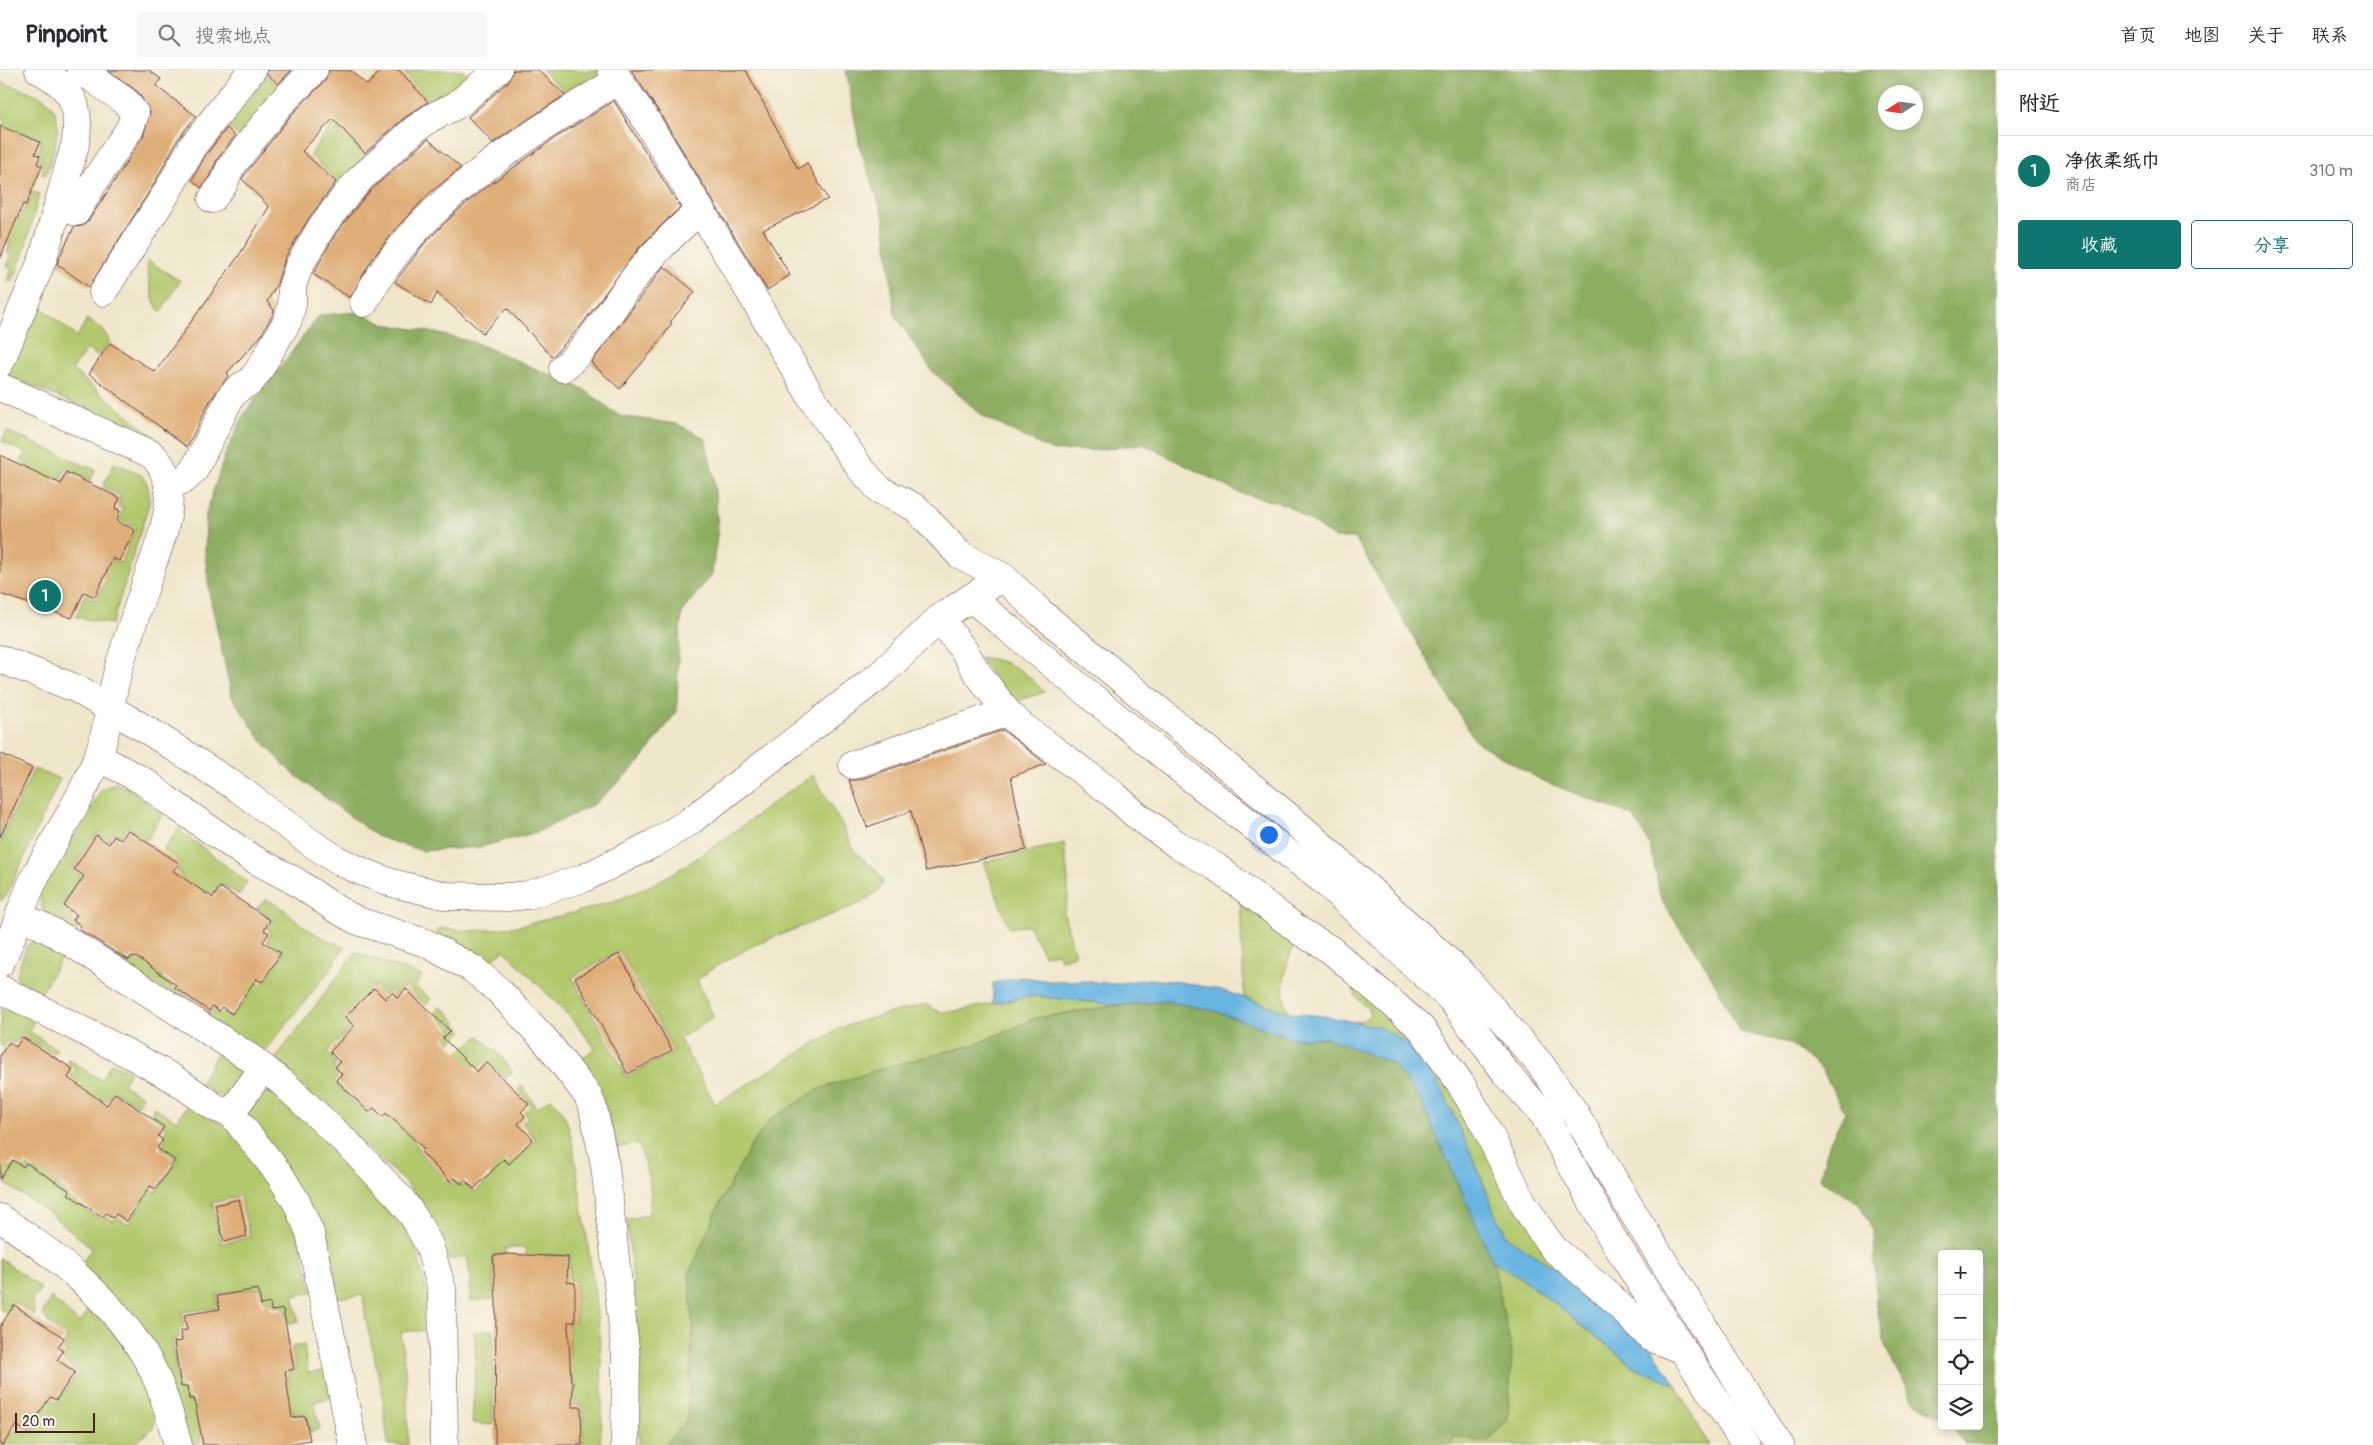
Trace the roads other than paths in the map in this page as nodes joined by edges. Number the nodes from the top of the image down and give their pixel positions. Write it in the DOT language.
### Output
graph roads {
  1 [pos="39,70"];
  2 [pos="81,70"];
  3 [pos="252,70"];
  4 [pos="314,70"];
  5 [pos="498,70"];
  6 [pos="615,75"];
  7 [pos="212,199"];
  8 [pos="699,211"];
  9 [pos="76,212"];
  10 [pos="103,292"];
  11 [pos="364,302"];
  12 [pos="0,363"];
  13 [pos="563,368"];
  14 [pos="0,387"];
  15 [pos="168,486"];
  16 [pos="1003,577"];
  17 [pos="971,598"];
  18 [pos="940,618"];
  19 [pos="0,659"];
  20 [pos="111,708"];
  21 [pos="1007,712"];
  22 [pos="98,757"];
  23 [pos="853,765"];
  24 [pos="19,917"];
  25 [pos="3,951"];
  26 [pos="0,989"];
  27 [pos="263,1068"];
  28 [pos="231,1113"];
  29 [pos="0,1218"];
  30 [pos="1683,1350"];
  31 [pos="178,1445"];
  32 [pos="353,1445"];
  33 [pos="444,1445"];
  34 [pos="625,1445"];
  35 [pos="1746,1445"];
  36 [pos="1780,1445"];
  1 -- 12 [label="street"];
  2 -- 9 [label="street"];
  3 -- 10 [label="street"];
  4 -- 7 [label="street"];
  5 -- 15 [label="street"];
  6 -- 8 [label="street"];
  6 -- 11 [label="street"];
  8 -- 13 [label="street"];
  8 -- 16 [label="street"];
  14 -- 15 [label="street"];
  15 -- 20 [label="street"];
  16 -- 17 [label="street"];
  16 -- 36 [label="street"];
  17 -- 18 [label="street"];
  17 -- 30 [label="street"];
  18 -- 20 [label="street"];
  18 -- 21 [label="street"];
  19 -- 20 [label="street"];
  20 -- 22 [label="street"];
  21 -- 23 [label="street"];
  21 -- 30 [label="street"];
  22 -- 24 [label="street"];
  22 -- 34 [label="street"];
  24 -- 25 [label="street"];
  24 -- 27 [label="street"];
  26 -- 28 [label="street"];
  27 -- 28 [label="street"];
  27 -- 33 [label="street"];
  28 -- 32 [label="street"];
  29 -- 31 [label="street"];
  30 -- 35 [label="street"];
}
